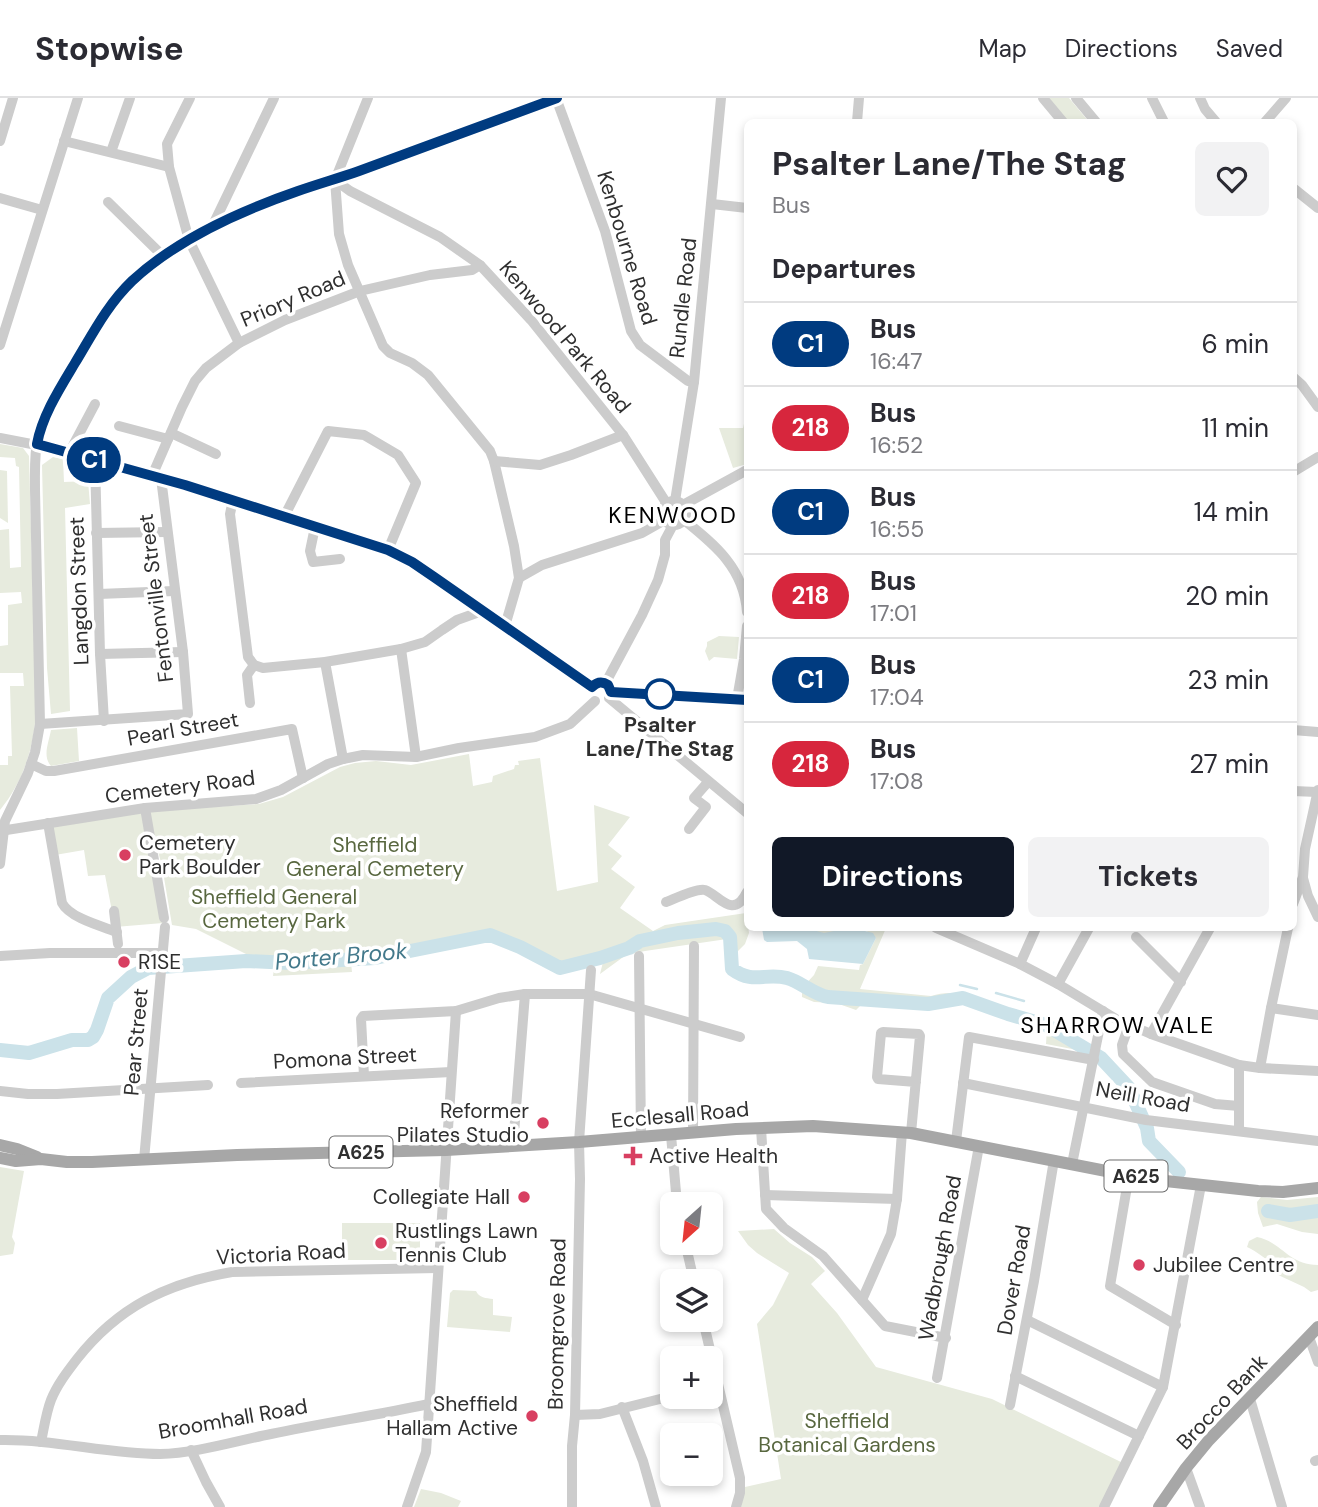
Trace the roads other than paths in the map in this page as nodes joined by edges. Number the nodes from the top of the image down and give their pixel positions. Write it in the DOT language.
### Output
graph roads {
  1 [pos="13,98"];
  2 [pos="78,98"];
  3 [pos="130,98"];
  4 [pos="190,98"];
  5 [pos="274,98"];
  6 [pos="368,98"];
  7 [pos="557,98"];
  8 [pos="721,98"];
  9 [pos="859,98"];
  10 [pos="1043,98"];
  11 [pos="1076,98"];
  12 [pos="1152,98"];
  13 [pos="1200,98"];
  14 [pos="1286,98"];
  15 [pos="858,119"];
  16 [pos="1060,119"];
  17 [pos="1094,119"];
  18 [pos="1162,119"];
  19 [pos="1213,119"];
  20 [pos="1268,119"];
  21 [pos="0,141"];
  22 [pos="64,141"];
  23 [pos="111,152"];
  24 [pos="169,167"];
  25 [pos="335,180"];
  26 [pos="1297,191"];
  27 [pos="0,198"];
  28 [pos="108,202"];
  29 [pos="712,204"];
  30 [pos="744,208"];
  31 [pos="1318,208"];
  32 [pos="42,210"];
  33 [pos="212,228"];
  34 [pos="189,240"];
  35 [pos="163,257"];
  36 [pos="480,265"];
  37 [pos="360,291"];
  38 [pos="239,343"];
  39 [pos="0,345"];
  40 [pos="1297,381"];
  41 [pos="694,382"];
  42 [pos="95,404"];
  43 [pos="1318,407"];
  44 [pos="119,426"];
  45 [pos="622,435"];
  46 [pos="169,436"];
  47 [pos="0,438"];
  48 [pos="37,444"];
  49 [pos="69,453"];
  50 [pos="216,454"];
  51 [pos="1318,457"];
  52 [pos="96,460"];
  53 [pos="494,461"];
  54 [pos="1297,469"];
  55 [pos="744,471"];
  56 [pos="157,477"];
  57 [pos="233,500"];
  58 [pos="675,503"];
  59 [pos="284,517"];
  60 [pos="684,520"];
  61 [pos="669,522"];
  62 [pos="315,527"];
  63 [pos="167,532"];
  64 [pos="96,533"];
  65 [pos="388,550"];
  66 [pos="340,559"];
  67 [pos="519,578"];
  68 [pos="174,591"];
  69 [pos="99,594"];
  70 [pos="744,596"];
  71 [pos="482,611"];
  72 [pos="505,626"];
  73 [pos="401,649"];
  74 [pos="183,652"];
  75 [pos="100,654"];
  76 [pos="744,659"];
  77 [pos="325,662"];
  78 [pos="254,665"];
  79 [pos="592,687"];
  80 [pos="608,691"];
  81 [pos="742,699"];
  82 [pos="595,701"];
  83 [pos="250,703"];
  84 [pos="104,721"];
  85 [pos="40,724"];
  86 [pos="1297,730"];
  87 [pos="1318,732"];
  88 [pos="416,757"];
  89 [pos="343,759"];
  90 [pos="31,764"];
  91 [pos="303,778"];
  92 [pos="708,782"];
  93 [pos="1297,791"];
  94 [pos="1318,791"];
  95 [pos="735,803"];
  96 [pos="744,803"];
  97 [pos="11,807"];
  98 [pos="145,808"];
  99 [pos="744,810"];
  100 [pos="0,815"];
  101 [pos="48,823"];
  102 [pos="689,829"];
  103 [pos="1,831"];
  104 [pos="1297,848"];
  105 [pos="1305,849"];
  106 [pos="0,864"];
  107 [pos="1303,877"];
  108 [pos="1297,893"];
  109 [pos="744,899"];
  110 [pos="666,902"];
  111 [pos="114,911"];
  112 [pos="1318,916"];
  113 [pos="944,931"];
  114 [pos="1036,931"];
  115 [pos="1087,931"];
  116 [pos="1206,931"];
  117 [pos="1287,931"];
  118 [pos="117,932"];
  119 [pos="1136,937"];
  120 [pos="118,944"];
  121 [pos="694,946"];
  122 [pos="0,956"];
  123 [pos="639,956"];
  124 [pos="163,962"];
  125 [pos="1020,964"];
  126 [pos="591,970"];
  127 [pos="1181,982"];
  128 [pos="1058,984"];
  129 [pos="525,993"];
  130 [pos="589,994"];
  131 [pos="640,1009"];
  132 [pos="1270,1009"];
  133 [pos="456,1011"];
  134 [pos="1103,1011"];
  135 [pos="1318,1015"];
  136 [pos="693,1024"];
  137 [pos="1129,1025"];
  138 [pos="1151,1034"];
  139 [pos="740,1037"];
  140 [pos="1094,1056"];
  141 [pos="1239,1065"];
  142 [pos="1260,1068"];
  143 [pos="1318,1071"];
  144 [pos="451,1072"];
  145 [pos="364,1076"];
  146 [pos="916,1082"];
  147 [pos="242,1083"];
  148 [pos="963,1083"];
  149 [pos="208,1085"];
  150 [pos="151,1088"];
  151 [pos="0,1091"];
  152 [pos="1239,1105"];
  153 [pos="1084,1107"];
  154 [pos="761,1128"];
  155 [pos="1239,1131"];
  156 [pos="907,1132"];
  157 [pos="693,1133"];
  158 [pos="671,1135"];
  159 [pos="641,1137"];
  160 [pos="956,1141"];
  161 [pos="1318,1141"];
  162 [pos="579,1142"];
  163 [pos="0,1145"];
  164 [pos="513,1146"];
  165 [pos="979,1146"];
  166 [pos="446,1150"];
  167 [pos="0,1158"];
  168 [pos="41,1159"];
  169 [pos="144,1160"];
  170 [pos="1054,1160"];
  171 [pos="1072,1164"];
  172 [pos="1129,1175"];
  173 [pos="1201,1185"];
  174 [pos="1318,1188"];
  175 [pos="676,1192"];
  176 [pos="765,1195"];
  177 [pos="897,1199"];
  178 [pos="438,1268"];
  179 [pos="862,1300"];
  180 [pos="1027,1320"];
  181 [pos="1176,1325"];
  182 [pos="1314,1332"];
  183 [pos="946,1338"];
  184 [pos="1318,1362"];
  185 [pos="1015,1376"];
  186 [pos="937,1378"];
  187 [pos="1163,1387"];
  188 [pos="660,1399"];
  189 [pos="1250,1399"];
  190 [pos="429,1404"];
  191 [pos="1010,1405"];
  192 [pos="622,1407"];
  193 [pos="720,1409"];
  194 [pos="575,1415"];
  195 [pos="1139,1436"];
  196 [pos="0,1440"];
  197 [pos="41,1442"];
  198 [pos="191,1450"];
  199 [pos="1186,1468"];
  200 [pos="220,1507"];
  201 [pos="407,1507"];
  202 [pos="572,1507"];
  203 [pos="656,1507"];
  204 [pos="736,1507"];
  205 [pos="1104,1507"];
  206 [pos="1159,1507"];
  207 [pos="1200,1507"];
  208 [pos="1282,1507"];
  1 -- 21 [label="street"];
  2 -- 22 [label="street"];
  3 -- 23 [label="street"];
  4 -- 24 [label="street"];
  5 -- 33 [label="street"];
  6 -- 25 [label="street"];
  7 -- 25 [label="street"];
  7 -- 41 [label="street, Kenbourne Road"];
  8 -- 29 [label="street, Rundle Road"];
  9 -- 15 [label="street"];
  10 -- 16 [label="street"];
  11 -- 17 [label="street"];
  12 -- 18 [label="street"];
  13 -- 19 [label="street"];
  14 -- 20 [label="street"];
  22 -- 23 [label="street"];
  22 -- 32 [label="street"];
  23 -- 24 [label="street"];
  24 -- 34 [label="street"];
  25 -- 33 [label="street"];
  25 -- 36 [label="street, Kenwood Park Road"];
  25 -- 37 [label="street"];
  26 -- 31 [label="street"];
  27 -- 32 [label="street"];
  28 -- 35 [label="street"];
  29 -- 30 [label="street"];
  29 -- 41 [label="street, Rundle Road"];
  32 -- 39 [label="street"];
  33 -- 34 [label="street"];
  34 -- 35 [label="street"];
  34 -- 38 [label="street"];
  35 -- 48 [label="street"];
  36 -- 37 [label="street, Priory Road"];
  36 -- 45 [label="street, Kenwood Park Road"];
  37 -- 38 [label="street, Priory Road"];
  37 -- 53 [label="street"];
  38 -- 46 [label="street, Priory Road"];
  40 -- 43 [label="street"];
  41 -- 58 [label="street, Rundle Road"];
  42 -- 49 [label="street"];
  44 -- 46 [label="street"];
  45 -- 53 [label="street"];
  45 -- 58 [label="street, Kenwood Park Road"];
  46 -- 50 [label="street"];
  46 -- 56 [label="street, Priory Road"];
  47 -- 48 [label="street"];
  48 -- 49 [label="street"];
  48 -- 85 [label="street"];
  49 -- 52 [label="street"];
  51 -- 54 [label="street"];
  52 -- 56 [label="street"];
  52 -- 64 [label="street, Langdon Street"];
  53 -- 67 [label="street"];
  55 -- 58 [label="street"];
  56 -- 57 [label="street"];
  56 -- 63 [label="street, Fentonville Street"];
  57 -- 59 [label="street"];
  57 -- 78 [label="street"];
  58 -- 60 [label="street"];
  58 -- 61 [label="street"];
  59 -- 62 [label="street"];
  59 -- 65 [label="street"];
  60 -- 61 [label="street"];
  60 -- 70 [label="street"];
  61 -- 67 [label="street"];
  61 -- 80 [label="street"];
  62 -- 65 [label="street"];
  62 -- 66 [label="street"];
  63 -- 64 [label="street"];
  63 -- 68 [label="street, Fentonville Street"];
  64 -- 69 [label="street, Langdon Street"];
  65 -- 71 [label="street"];
  67 -- 72 [label="street"];
  68 -- 69 [label="street"];
  68 -- 74 [label="street, Fentonville Street"];
  69 -- 75 [label="street, Langdon Street"];
  71 -- 72 [label="street"];
  71 -- 73 [label="street"];
  72 -- 79 [label="street"];
  73 -- 77 [label="street"];
  73 -- 88 [label="street"];
  74 -- 75 [label="street"];
  74 -- 84 [label="street, Fentonville Street"];
  75 -- 84 [label="street, Langdon Street"];
  76 -- 81 [label="street"];
  77 -- 78 [label="street"];
  77 -- 89 [label="street"];
  78 -- 83 [label="street"];
  79 -- 80 [label="street"];
  79 -- 82 [label="street"];
  80 -- 81 [label="street"];
  80 -- 82 [label="street"];
  80 -- 92 [label="street"];
  82 -- 88 [label="street, Cemetery Road"];
  84 -- 85 [label="street"];
  85 -- 90 [label="street"];
  86 -- 87 [label="street"];
  88 -- 89 [label="street, Cemetery Road"];
  89 -- 91 [label="street, Cemetery Road"];
  90 -- 91 [label="street, Pearl Street"];
  90 -- 97 [label="street"];
  91 -- 98 [label="street, Cemetery Road"];
  92 -- 95 [label="street"];
  92 -- 102 [label="street"];
  93 -- 94 [label="street"];
  94 -- 105 [label="street"];
  95 -- 96 [label="street"];
  95 -- 99 [label="street"];
  97 -- 100 [label="street"];
  97 -- 103 [label="street"];
  98 -- 101 [label="street, Cemetery Road"];
  98 -- 124 [label="street, Pear Street"];
  101 -- 103 [label="street, Cemetery Road"];
  101 -- 118 [label="street"];
  103 -- 106 [label="street"];
  104 -- 105 [label="street"];
  105 -- 107 [label="street"];
  107 -- 108 [label="street"];
  107 -- 112 [label="street"];
  109 -- 110 [label="street"];
  111 -- 118 [label="street"];
  113 -- 125 [label="street"];
  114 -- 125 [label="street"];
  115 -- 128 [label="street"];
  116 -- 127 [label="street"];
  117 -- 132 [label="street"];
  118 -- 120 [label="street"];
  119 -- 127 [label="street"];
  121 -- 136 [label="street"];
  122 -- 124 [label="street"];
  123 -- 131 [label="street"];
  124 -- 150 [label="street, Pear Street"];
  125 -- 128 [label="street"];
  126 -- 130 [label="street, Broomgrove Road"];
  127 -- 138 [label="street"];
  128 -- 134 [label="street"];
  129 -- 130 [label="street"];
  129 -- 133 [label="street"];
  129 -- 164 [label="street"];
  130 -- 131 [label="street"];
  130 -- 162 [label="street, Broomgrove Road"];
  131 -- 136 [label="street"];
  131 -- 159 [label="street"];
  132 -- 135 [label="street"];
  132 -- 142 [label="street"];
  133 -- 144 [label="street"];
  133 -- 145 [label="street"];
  134 -- 137 [label="street"];
  134 -- 140 [label="street"];
  136 -- 139 [label="street"];
  136 -- 157 [label="street"];
  137 -- 138 [label="street"];
  137 -- 152 [label="street"];
  138 -- 141 [label="street"];
  140 -- 148 [label="street"];
  140 -- 153 [label="street"];
  141 -- 142 [label="street"];
  141 -- 152 [label="street"];
  142 -- 143 [label="street"];
  144 -- 145 [label="street, Pomona Street"];
  144 -- 166 [label="street"];
  145 -- 147 [label="street, Pomona Street"];
  146 -- 146 [label="street"];
  146 -- 156 [label="street"];
  148 -- 153 [label="street, Neill Road"];
  148 -- 160 [label="street"];
  149 -- 150 [label="street"];
  150 -- 151 [label="street"];
  150 -- 169 [label="street, Pear Street"];
  152 -- 155 [label="street"];
  153 -- 155 [label="street, Neill Road"];
  153 -- 171 [label="street"];
  154 -- 156 [label="main road, Ecclesall Road / A625"];
  154 -- 157 [label="main road, Ecclesall Road / A625"];
  154 -- 176 [label="street"];
  155 -- 161 [label="street, Neill Road"];
  156 -- 160 [label="main road, Ecclesall Road / A625"];
  156 -- 177 [label="street"];
  157 -- 158 [label="main road, Ecclesall Road / A625"];
  158 -- 159 [label="main road, Ecclesall Road / A625"];
  158 -- 175 [label="street"];
  159 -- 162 [label="main road, Ecclesall Road / A625"];
  160 -- 165 [label="main road, Ecclesall Road / A625"];
  162 -- 164 [label="main road, Ecclesall Road / A625"];
  162 -- 194 [label="street, Broomgrove Road"];
  163 -- 168 [label="main road, Ecclesall Road / A625"];
  164 -- 166 [label="main road, Ecclesall Road / A625"];
  165 -- 170 [label="main road, Ecclesall Road / A625"];
  165 -- 183 [label="street, Wadbrough Road"];
  166 -- 169 [label="main road, Ecclesall Road / A625"];
  166 -- 178 [label="street"];
  167 -- 168 [label="main road, Ecclesall Road / A625"];
  168 -- 169 [label="main road, Ecclesall Road / A625"];
  170 -- 171 [label="main road, Ecclesall Road / A625"];
  170 -- 180 [label="street, Dover Road"];
  171 -- 172 [label="main road, Ecclesall Road / A625"];
  172 -- 173 [label="main road, Ecclesall Road / A625"];
  172 -- 181 [label="street"];
  173 -- 174 [label="main road, Ecclesall Road / A625"];
  173 -- 181 [label="street"];
  176 -- 177 [label="street"];
  176 -- 179 [label="street"];
  177 -- 179 [label="street"];
  178 -- 190 [label="street"];
  178 -- 197 [label="street, Victoria Road"];
  179 -- 183 [label="street"];
  180 -- 185 [label="street, Dover Road"];
  180 -- 187 [label="street"];
  181 -- 187 [label="street"];
  182 -- 184 [label="street"];
  182 -- 189 [label="main road, Brocco Bank"];
  183 -- 186 [label="street, Wadbrough Road"];
  185 -- 191 [label="street, Dover Road"];
  185 -- 195 [label="street"];
  187 -- 195 [label="street"];
  188 -- 192 [label="street"];
  189 -- 199 [label="main road, Brocco Bank"];
  189 -- 208 [label="street"];
  190 -- 198 [label="street, Broomhall Road"];
  190 -- 201 [label="street"];
  192 -- 194 [label="street"];
  192 -- 203 [label="street"];
  193 -- 204 [label="street"];
  194 -- 202 [label="street, Broomgrove Road"];
  195 -- 205 [label="street"];
  196 -- 197 [label="street, Broomhall Road"];
  197 -- 198 [label="street, Broomhall Road"];
  198 -- 200 [label="street"];
  199 -- 206 [label="main road, Brocco Bank"];
  199 -- 207 [label="street"];
}
